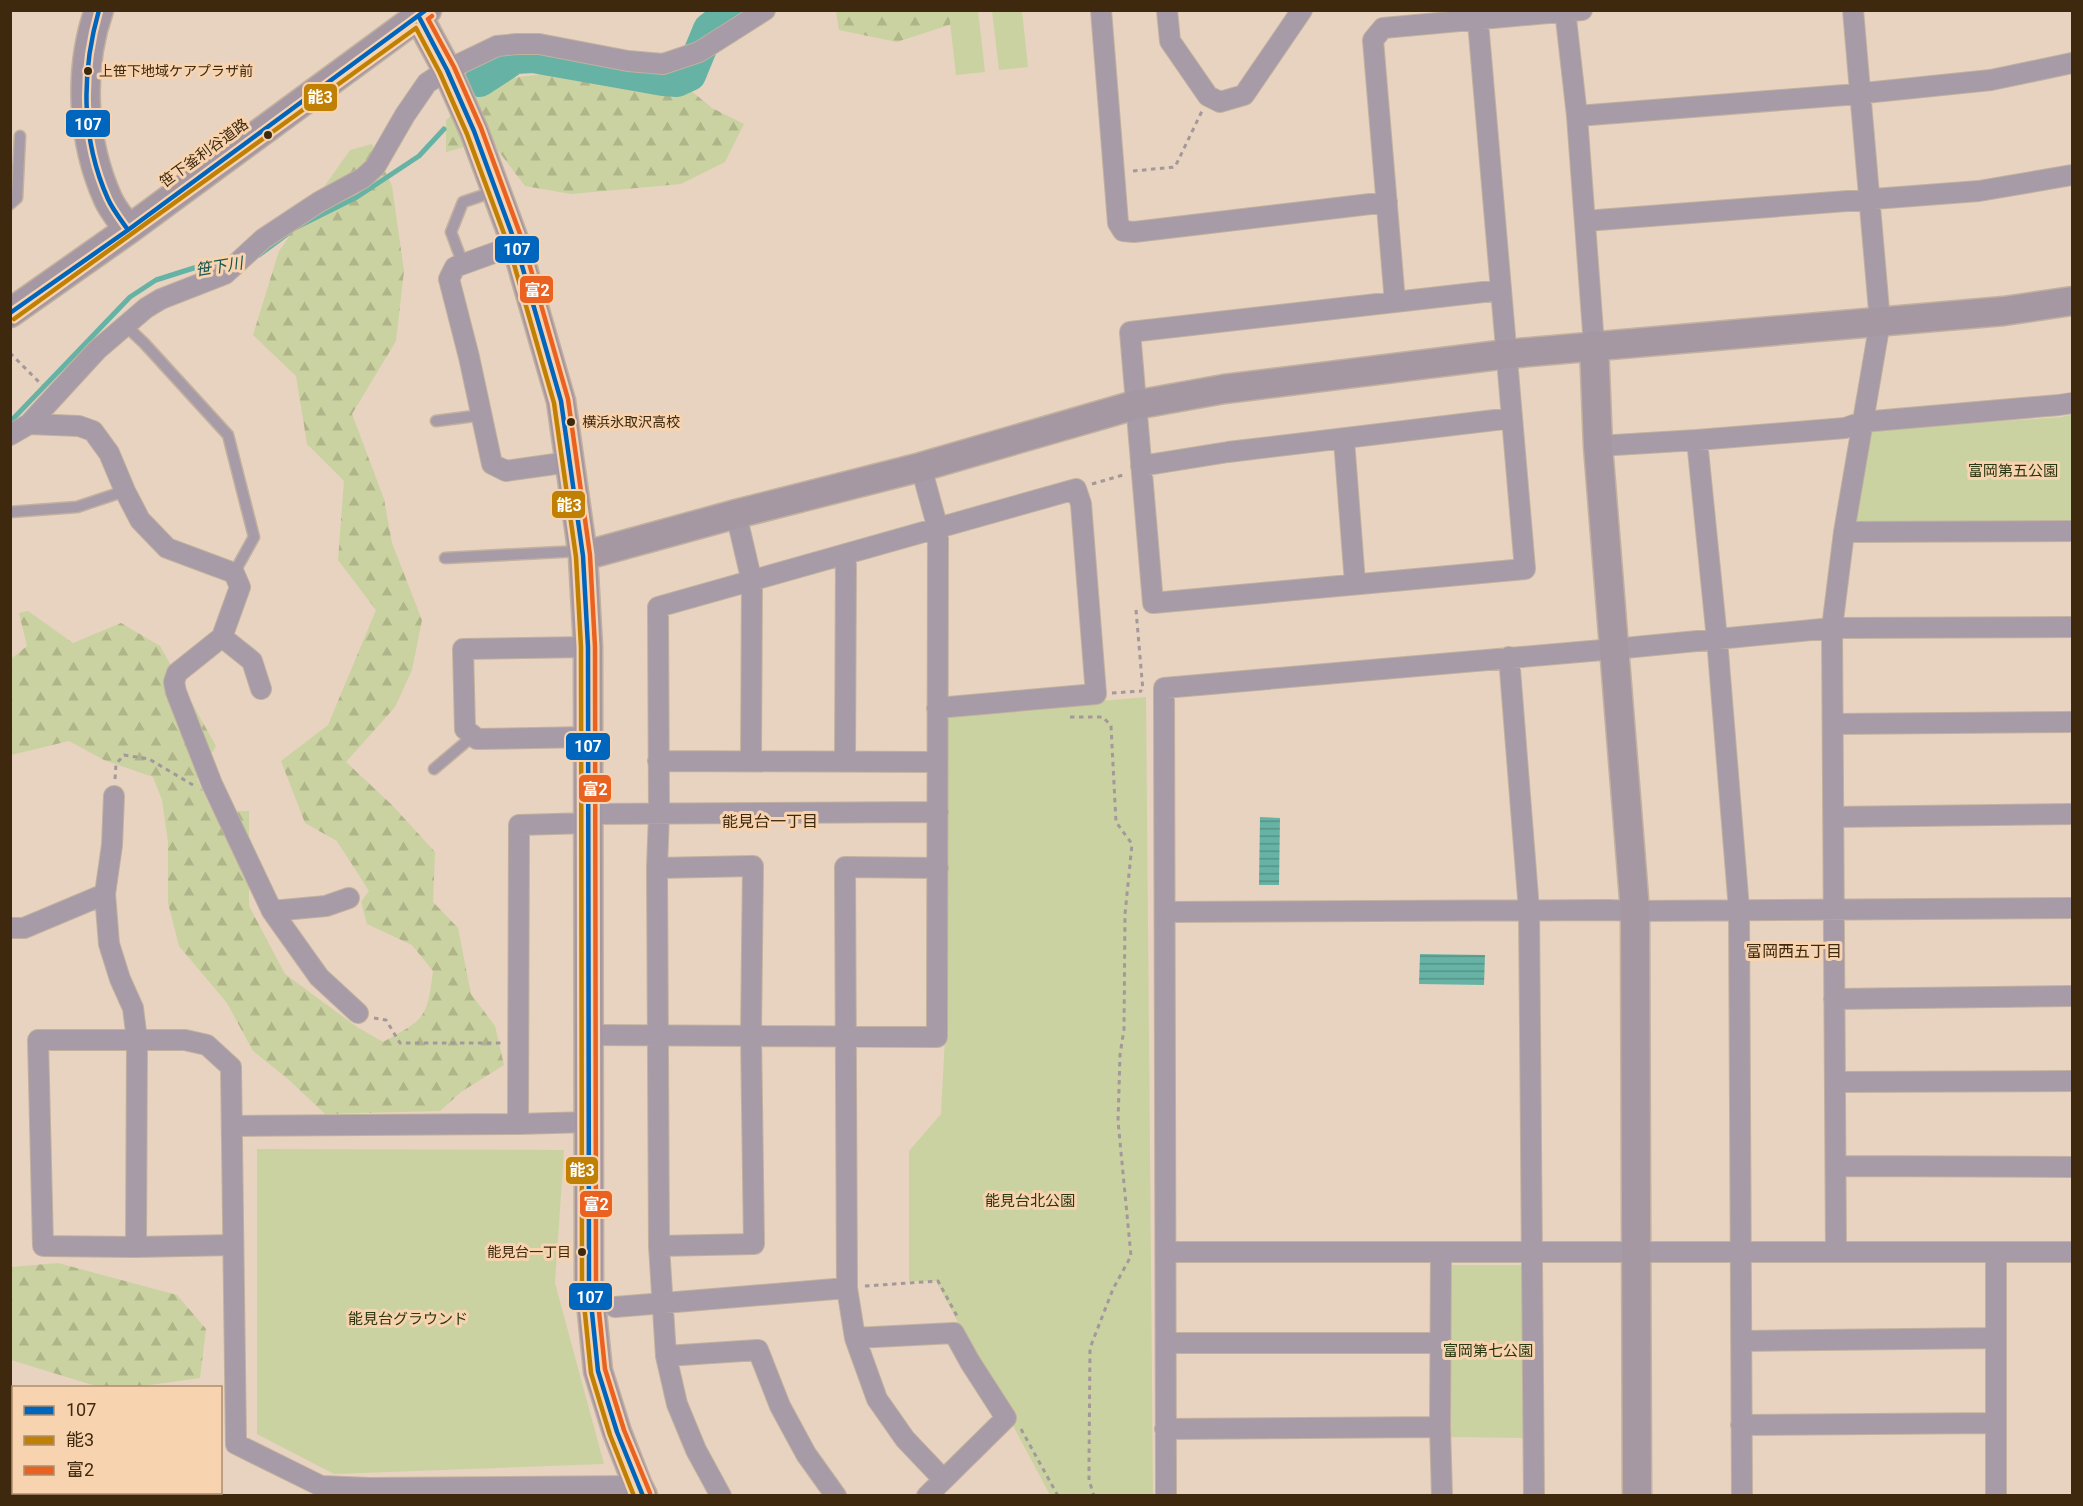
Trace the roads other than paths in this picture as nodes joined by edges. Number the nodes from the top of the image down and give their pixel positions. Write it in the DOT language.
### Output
graph roads {
  1 [pos="99,10"];
  2 [pos="765,10"];
  3 [pos="1101,10"];
  4 [pos="1167,10"];
  5 [pos="1302,10"];
  6 [pos="1853,10"];
  7 [pos="1571,11"];
  8 [pos="414,12"];
  9 [pos="1478,16"];
  10 [pos="2073,63"];
  11 [pos="447,70"];
  12 [pos="1861,93"];
  13 [pos="1577,116"];
  14 [pos="20,136"];
  15 [pos="2073,175"];
  16 [pos="496,190"];
  17 [pos="1868,201"];
  18 [pos="1387,202"];
  19 [pos="10,204"];
  20 [pos="1585,221"];
  21 [pos="123,223"];
  22 [pos="516,245"];
  23 [pos="463,264"];
  24 [pos="1501,290"];
  25 [pos="10,293"];
  26 [pos="2073,301"];
  27 [pos="1395,302"];
  28 [pos="10,313"];
  29 [pos="1880,322"];
  30 [pos="125,325"];
  31 [pos="1594,345"];
  32 [pos="1507,354"];
  33 [pos="2073,403"];
  34 [pos="1135,405"];
  35 [pos="482,415"];
  36 [pos="1512,418"];
  37 [pos="436,421"];
  38 [pos="1862,422"];
  39 [pos="29,424"];
  40 [pos="10,435"];
  41 [pos="1344,440"];
  42 [pos="1697,440"];
  43 [pos="1598,446"];
  44 [pos="569,462"];
  45 [pos="921,467"];
  46 [pos="1132,471"];
  47 [pos="125,491"];
  48 [pos="10,512"];
  49 [pos="736,514"];
  50 [pos="938,529"];
  51 [pos="2073,531"];
  52 [pos="1844,532"];
  53 [pos="583,553"];
  54 [pos="846,555"];
  55 [pos="445,558"];
  56 [pos="234,573"];
  57 [pos="752,582"];
  58 [pos="1355,583"];
  59 [pos="2073,627"];
  60 [pos="1832,628"];
  61 [pos="222,637"];
  62 [pos="1717,639"];
  63 [pos="588,647"];
  64 [pos="1614,649"];
  65 [pos="1509,657"];
  66 [pos="261,688"];
  67 [pos="937,708"];
  68 [pos="2073,722"];
  69 [pos="1833,724"];
  70 [pos="473,736"];
  71 [pos="588,737"];
  72 [pos="751,760"];
  73 [pos="658,761"];
  74 [pos="845,761"];
  75 [pos="937,762"];
  76 [pos="434,769"];
  77 [pos="114,796"];
  78 [pos="938,812"];
  79 [pos="659,813"];
  80 [pos="2073,814"];
  81 [pos="1834,817"];
  82 [pos="589,818"];
  83 [pos="657,868"];
  84 [pos="938,868"];
  85 [pos="105,894"];
  86 [pos="349,898"];
  87 [pos="2073,908"];
  88 [pos="1739,909"];
  89 [pos="1834,909"];
  90 [pos="1529,910"];
  91 [pos="272,911"];
  92 [pos="1635,911"];
  93 [pos="1165,912"];
  94 [pos="10,928"];
  95 [pos="2073,996"];
  96 [pos="1834,999"];
  97 [pos="358,1013"];
  98 [pos="751,1034"];
  99 [pos="588,1035"];
  100 [pos="657,1035"];
  101 [pos="846,1036"];
  102 [pos="137,1040"];
  103 [pos="2073,1081"];
  104 [pos="1835,1082"];
  105 [pos="589,1122"];
  106 [pos="518,1124"];
  107 [pos="233,1126"];
  108 [pos="1836,1167"];
  109 [pos="2073,1167"];
  110 [pos="233,1245"];
  111 [pos="659,1246"];
  112 [pos="136,1247"];
  113 [pos="1167,1252"];
  114 [pos="1441,1252"];
  115 [pos="1836,1252"];
  116 [pos="1996,1252"];
  117 [pos="2073,1252"];
  118 [pos="1533,1253"];
  119 [pos="1636,1253"];
  120 [pos="1740,1253"];
  121 [pos="847,1288"];
  122 [pos="661,1303"];
  123 [pos="615,1307"];
  124 [pos="855,1338"];
  125 [pos="1995,1338"];
  126 [pos="1742,1341"];
  127 [pos="1167,1343"];
  128 [pos="1441,1343"];
  129 [pos="666,1356"];
  130 [pos="1995,1423"];
  131 [pos="1741,1425"];
  132 [pos="1440,1427"];
  133 [pos="1165,1429"];
  134 [pos="943,1479"];
  135 [pos="640,1491"];
  136 [pos="721,1496"];
  137 [pos="836,1496"];
  138 [pos="927,1496"];
  139 [pos="1166,1496"];
  140 [pos="1442,1496"];
  141 [pos="1534,1496"];
  142 [pos="1637,1496"];
  143 [pos="1742,1496"];
  144 [pos="1995,1496"];
  1 -- 21 [label="street"];
  2 -- 11 [label="street"];
  3 -- 18 [label="street"];
  4 -- 5 [label="street"];
  6 -- 12 [label="street"];
  7 -- 9 [label="street"];
  7 -- 13 [label="street"];
  8 -- 11 [label="street"];
  8 -- 21 [label="street, 笹下釜利谷道路"];
  9 -- 18 [label="street"];
  9 -- 24 [label="street"];
  10 -- 12 [label="street"];
  11 -- 16 [label="street"];
  11 -- 30 [label="street"];
  12 -- 13 [label="street"];
  12 -- 17 [label="street"];
  13 -- 20 [label="street"];
  14 -- 19 [label="lane"];
  15 -- 17 [label="street"];
  16 -- 22 [label="street"];
  16 -- 23 [label="lane"];
  17 -- 20 [label="street"];
  17 -- 29 [label="street"];
  18 -- 27 [label="street"];
  20 -- 31 [label="street"];
  21 -- 25 [label="street, 笹下釜利谷道路"];
  21 -- 28 [label="street, 笹下釜利谷道路"];
  22 -- 23 [label="street"];
  22 -- 44 [label="street"];
  23 -- 35 [label="street"];
  24 -- 27 [label="street"];
  24 -- 32 [label="street"];
  26 -- 29 [label="street"];
  27 -- 34 [label="street"];
  29 -- 31 [label="street"];
  29 -- 38 [label="street"];
  30 -- 39 [label="street"];
  30 -- 56 [label="lane"];
  31 -- 32 [label="street"];
  31 -- 43 [label="street"];
  32 -- 34 [label="street"];
  32 -- 36 [label="street"];
  33 -- 38 [label="street"];
  34 -- 45 [label="street"];
  34 -- 46 [label="street"];
  35 -- 37 [label="lane"];
  35 -- 44 [label="street"];
  36 -- 41 [label="street"];
  36 -- 58 [label="street"];
  38 -- 42 [label="street"];
  38 -- 52 [label="street"];
  39 -- 40 [label="street"];
  39 -- 47 [label="street"];
  41 -- 46 [label="street"];
  41 -- 58 [label="street"];
  42 -- 43 [label="street"];
  42 -- 62 [label="street"];
  43 -- 64 [label="street"];
  44 -- 53 [label="street"];
  45 -- 49 [label="street"];
  45 -- 50 [label="street"];
  46 -- 58 [label="street"];
  47 -- 48 [label="lane"];
  47 -- 56 [label="street"];
  49 -- 53 [label="street"];
  49 -- 57 [label="street"];
  50 -- 54 [label="street"];
  50 -- 67 [label="street"];
  50 -- 67 [label="street"];
  51 -- 52 [label="street"];
  52 -- 60 [label="street"];
  53 -- 55 [label="lane"];
  53 -- 63 [label="street"];
  54 -- 57 [label="street"];
  54 -- 74 [label="street"];
  56 -- 61 [label="street"];
  57 -- 72 [label="street"];
  57 -- 73 [label="street"];
  59 -- 60 [label="street"];
  60 -- 62 [label="street"];
  60 -- 69 [label="street"];
  61 -- 66 [label="street"];
  61 -- 91 [label="street"];
  62 -- 64 [label="street"];
  62 -- 88 [label="street"];
  63 -- 70 [label="street"];
  63 -- 71 [label="street"];
  64 -- 65 [label="street"];
  64 -- 92 [label="street"];
  65 -- 90 [label="street"];
  65 -- 93 [label="street"];
  67 -- 75 [label="street"];
  68 -- 69 [label="street"];
  69 -- 81 [label="street"];
  70 -- 71 [label="street"];
  70 -- 76 [label="lane"];
  71 -- 82 [label="street"];
  72 -- 73 [label="street"];
  72 -- 74 [label="street"];
  73 -- 79 [label="street"];
  74 -- 75 [label="street"];
  75 -- 78 [label="street"];
  77 -- 85 [label="street"];
  78 -- 79 [label="street"];
  78 -- 84 [label="street"];
  79 -- 82 [label="street"];
  79 -- 83 [label="street"];
  80 -- 81 [label="street"];
  81 -- 89 [label="street"];
  82 -- 99 [label="street"];
  82 -- 106 [label="street"];
  83 -- 98 [label="street"];
  83 -- 100 [label="street"];
  84 -- 101 [label="street"];
  84 -- 101 [label="street"];
  85 -- 94 [label="street"];
  85 -- 102 [label="street"];
  86 -- 91 [label="street"];
  87 -- 89 [label="street"];
  88 -- 89 [label="street"];
  88 -- 92 [label="street"];
  88 -- 120 [label="street"];
  89 -- 96 [label="street"];
  90 -- 92 [label="street"];
  90 -- 93 [label="street"];
  90 -- 118 [label="street"];
  91 -- 97 [label="street"];
  92 -- 119 [label="street"];
  93 -- 113 [label="street"];
  95 -- 96 [label="street"];
  96 -- 104 [label="street"];
  98 -- 100 [label="street"];
  98 -- 101 [label="street"];
  98 -- 111 [label="street"];
  99 -- 100 [label="street"];
  99 -- 105 [label="street"];
  100 -- 111 [label="street"];
  101 -- 121 [label="street"];
  102 -- 107 [label="street"];
  102 -- 112 [label="street"];
  102 -- 112 [label="street"];
  103 -- 104 [label="street"];
  104 -- 108 [label="street"];
  105 -- 106 [label="street"];
  105 -- 135 [label="street"];
  106 -- 107 [label="street"];
  107 -- 110 [label="street"];
  108 -- 109 [label="street"];
  108 -- 115 [label="street"];
  110 -- 112 [label="street"];
  110 -- 135 [label="street"];
  111 -- 122 [label="street"];
  113 -- 114 [label="street"];
  113 -- 127 [label="street"];
  114 -- 118 [label="street"];
  114 -- 128 [label="street"];
  115 -- 116 [label="street"];
  115 -- 120 [label="street"];
  116 -- 117 [label="street"];
  116 -- 125 [label="street"];
  118 -- 119 [label="street"];
  118 -- 141 [label="street"];
  119 -- 120 [label="street"];
  119 -- 142 [label="street"];
  120 -- 126 [label="street"];
  121 -- 122 [label="street"];
  121 -- 124 [label="street"];
  122 -- 123 [label="street"];
  122 -- 129 [label="street"];
  124 -- 134 [label="street"];
  124 -- 134 [label="street"];
  125 -- 126 [label="street"];
  125 -- 130 [label="street"];
  126 -- 131 [label="street"];
  127 -- 128 [label="street"];
  127 -- 133 [label="street"];
  128 -- 132 [label="street"];
  129 -- 136 [label="street"];
  129 -- 137 [label="street"];
  130 -- 131 [label="street"];
  130 -- 144 [label="street"];
  131 -- 143 [label="street"];
  132 -- 133 [label="street"];
  132 -- 140 [label="street"];
  133 -- 139 [label="street"];
  134 -- 138 [label="street"];
}
